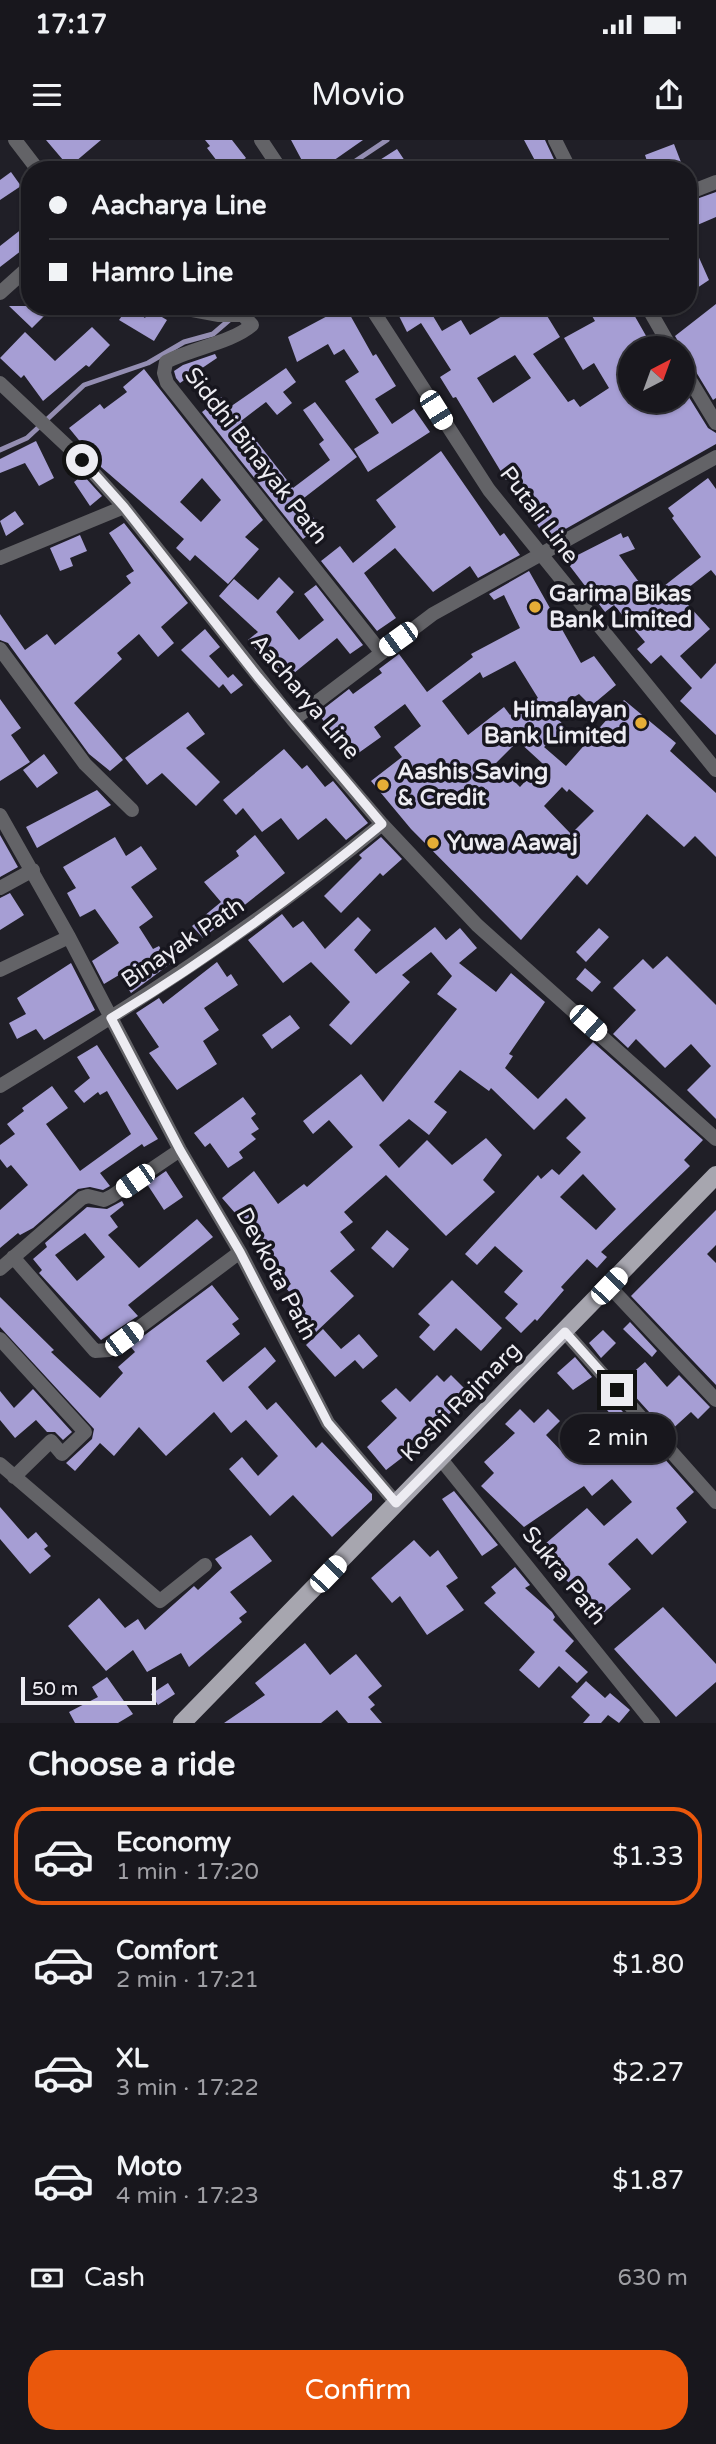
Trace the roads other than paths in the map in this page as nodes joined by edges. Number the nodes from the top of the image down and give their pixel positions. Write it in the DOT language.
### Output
graph roads {
  1 [pos="15,140"];
  2 [pos="261,140"];
  3 [pos="555,140"];
  4 [pos="31,161"];
  5 [pos="275,161"];
  6 [pos="566,161"];
  7 [pos="716,182"];
  8 [pos="697,189"];
  9 [pos="21,274"];
  10 [pos="0,293"];
  11 [pos="219,315"];
  12 [pos="243,315"];
  13 [pos="243,315"];
  14 [pos="376,315"];
  15 [pos="652,315"];
  16 [pos="664,336"];
  17 [pos="0,383"];
  18 [pos="695,388"];
  19 [pos="716,423"];
  20 [pos="716,457"];
  21 [pos="124,507"];
  22 [pos="540,556"];
  23 [pos="0,558"];
  24 [pos="0,649"];
  25 [pos="381,652"];
  26 [pos="293,720"];
  27 [pos="716,770"];
  28 [pos="132,810"];
  29 [pos="0,815"];
  30 [pos="382,824"];
  31 [pos="33,870"];
  32 [pos="0,888"];
  33 [pos="69,937"];
  34 [pos="0,970"];
  35 [pos="111,1018"];
  36 [pos="0,1086"];
  37 [pos="716,1139"];
  38 [pos="180,1150"];
  39 [pos="716,1175"];
  40 [pos="240,1252"];
  41 [pos="13,1257"];
  42 [pos="0,1269"];
  43 [pos="609,1286"];
  44 [pos="565,1332"];
  45 [pos="0,1339"];
  46 [pos="716,1400"];
  47 [pos="440,1458"];
  48 [pos="0,1464"];
  49 [pos="14,1477"];
  50 [pos="716,1502"];
  51 [pos="396,1503"];
  52 [pos="205,1565"];
  53 [pos="183,1723"];
  54 [pos="653,1723"];
  1 -- 4 [label="street"];
  2 -- 5 [label="street"];
  3 -- 6 [label="street"];
  7 -- 8 [label="street"];
  9 -- 10 [label="street"];
  11 -- 12 [label="street, Siddhi Binayak Path"];
  13 -- 25 [label="street, Siddhi Binayak Path"];
  14 -- 22 [label="street, Putali Line"];
  15 -- 16 [label="street"];
  17 -- 21 [label="street, Aacharya Line"];
  18 -- 19 [label="street"];
  20 -- 22 [label="street"];
  21 -- 23 [label="street"];
  21 -- 26 [label="street, Aacharya Line"];
  22 -- 25 [label="street"];
  22 -- 27 [label="street, Putali Line"];
  24 -- 28 [label="street"];
  25 -- 26 [label="street"];
  26 -- 30 [label="street, Aacharya Line"];
  29 -- 31 [label="street, Devkota Path"];
  30 -- 35 [label="street, Binayak Path"];
  30 -- 37 [label="street, Aacharya Line"];
  31 -- 32 [label="street"];
  31 -- 33 [label="street, Devkota Path"];
  33 -- 34 [label="street"];
  33 -- 35 [label="street, Devkota Path"];
  35 -- 36 [label="street, Binayak Path"];
  35 -- 38 [label="street, Devkota Path"];
  38 -- 40 [label="street, Devkota Path"];
  38 -- 41 [label="street"];
  39 -- 43 [label="main road, Koshi Rajmarg"];
  40 -- 41 [label="street"];
  40 -- 51 [label="street, Devkota Path"];
  41 -- 42 [label="street"];
  43 -- 44 [label="main road, Koshi Rajmarg"];
  43 -- 46 [label="street"];
  44 -- 47 [label="main road, Koshi Rajmarg"];
  44 -- 50 [label="street"];
  45 -- 49 [label="street"];
  47 -- 51 [label="main road, Koshi Rajmarg"];
  47 -- 54 [label="street, Sukra Path"];
  48 -- 49 [label="street"];
  49 -- 52 [label="street"];
  51 -- 53 [label="main road, Koshi Rajmarg"];
}
